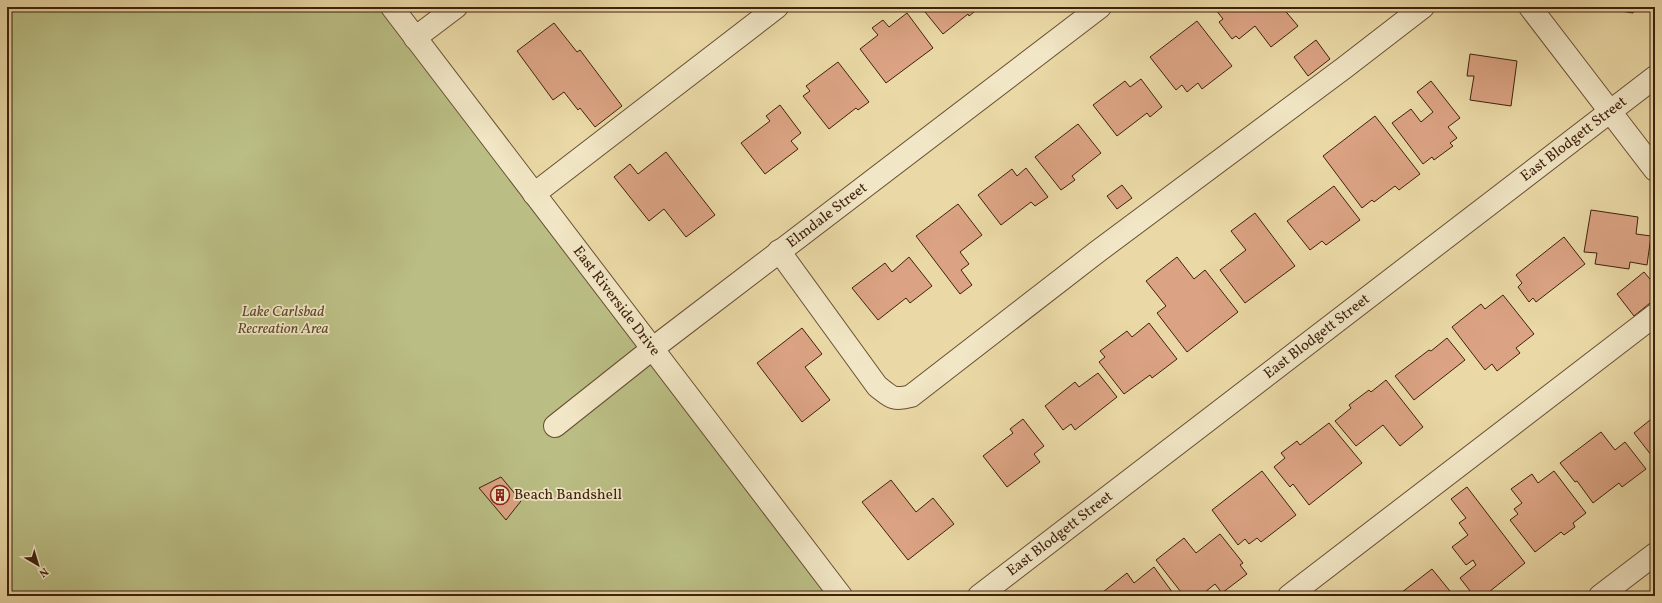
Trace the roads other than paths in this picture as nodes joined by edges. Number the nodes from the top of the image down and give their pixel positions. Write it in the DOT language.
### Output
graph roads {
  1 [pos="392,7"];
  2 [pos="456,7"];
  3 [pos="778,7"];
  4 [pos="1100,7"];
  5 [pos="1423,7"];
  6 [pos="1530,7"];
  7 [pos="415,38"];
  8 [pos="1655,77"];
  9 [pos="1610,112"];
  10 [pos="1655,170"];
  11 [pos="534,194"];
  12 [pos="779,251"];
  13 [pos="1655,315"];
  14 [pos="652,349"];
  15 [pos="555,426"];
  16 [pos="1655,554"];
  17 [pos="841,596"];
  18 [pos="979,596"];
  19 [pos="1289,596"];
  20 [pos="1600,596"];
  1 -- 7 [label="street, East Riverside Drive"];
  2 -- 7 [label="street"];
  3 -- 11 [label="street"];
  4 -- 12 [label="street, Elmdale Street"];
  5 -- 12 [label="street"];
  6 -- 9 [label="street"];
  7 -- 11 [label="street, East Riverside Drive"];
  8 -- 9 [label="street, East Blodgett Street"];
  9 -- 10 [label="street"];
  9 -- 18 [label="street, East Blodgett Street"];
  11 -- 14 [label="street, East Riverside Drive"];
  12 -- 14 [label="street, Elmdale Street"];
  13 -- 19 [label="street"];
  14 -- 15 [label="street, Elmdale Street"];
  14 -- 17 [label="street, East Riverside Drive"];
  16 -- 20 [label="street"];
}
